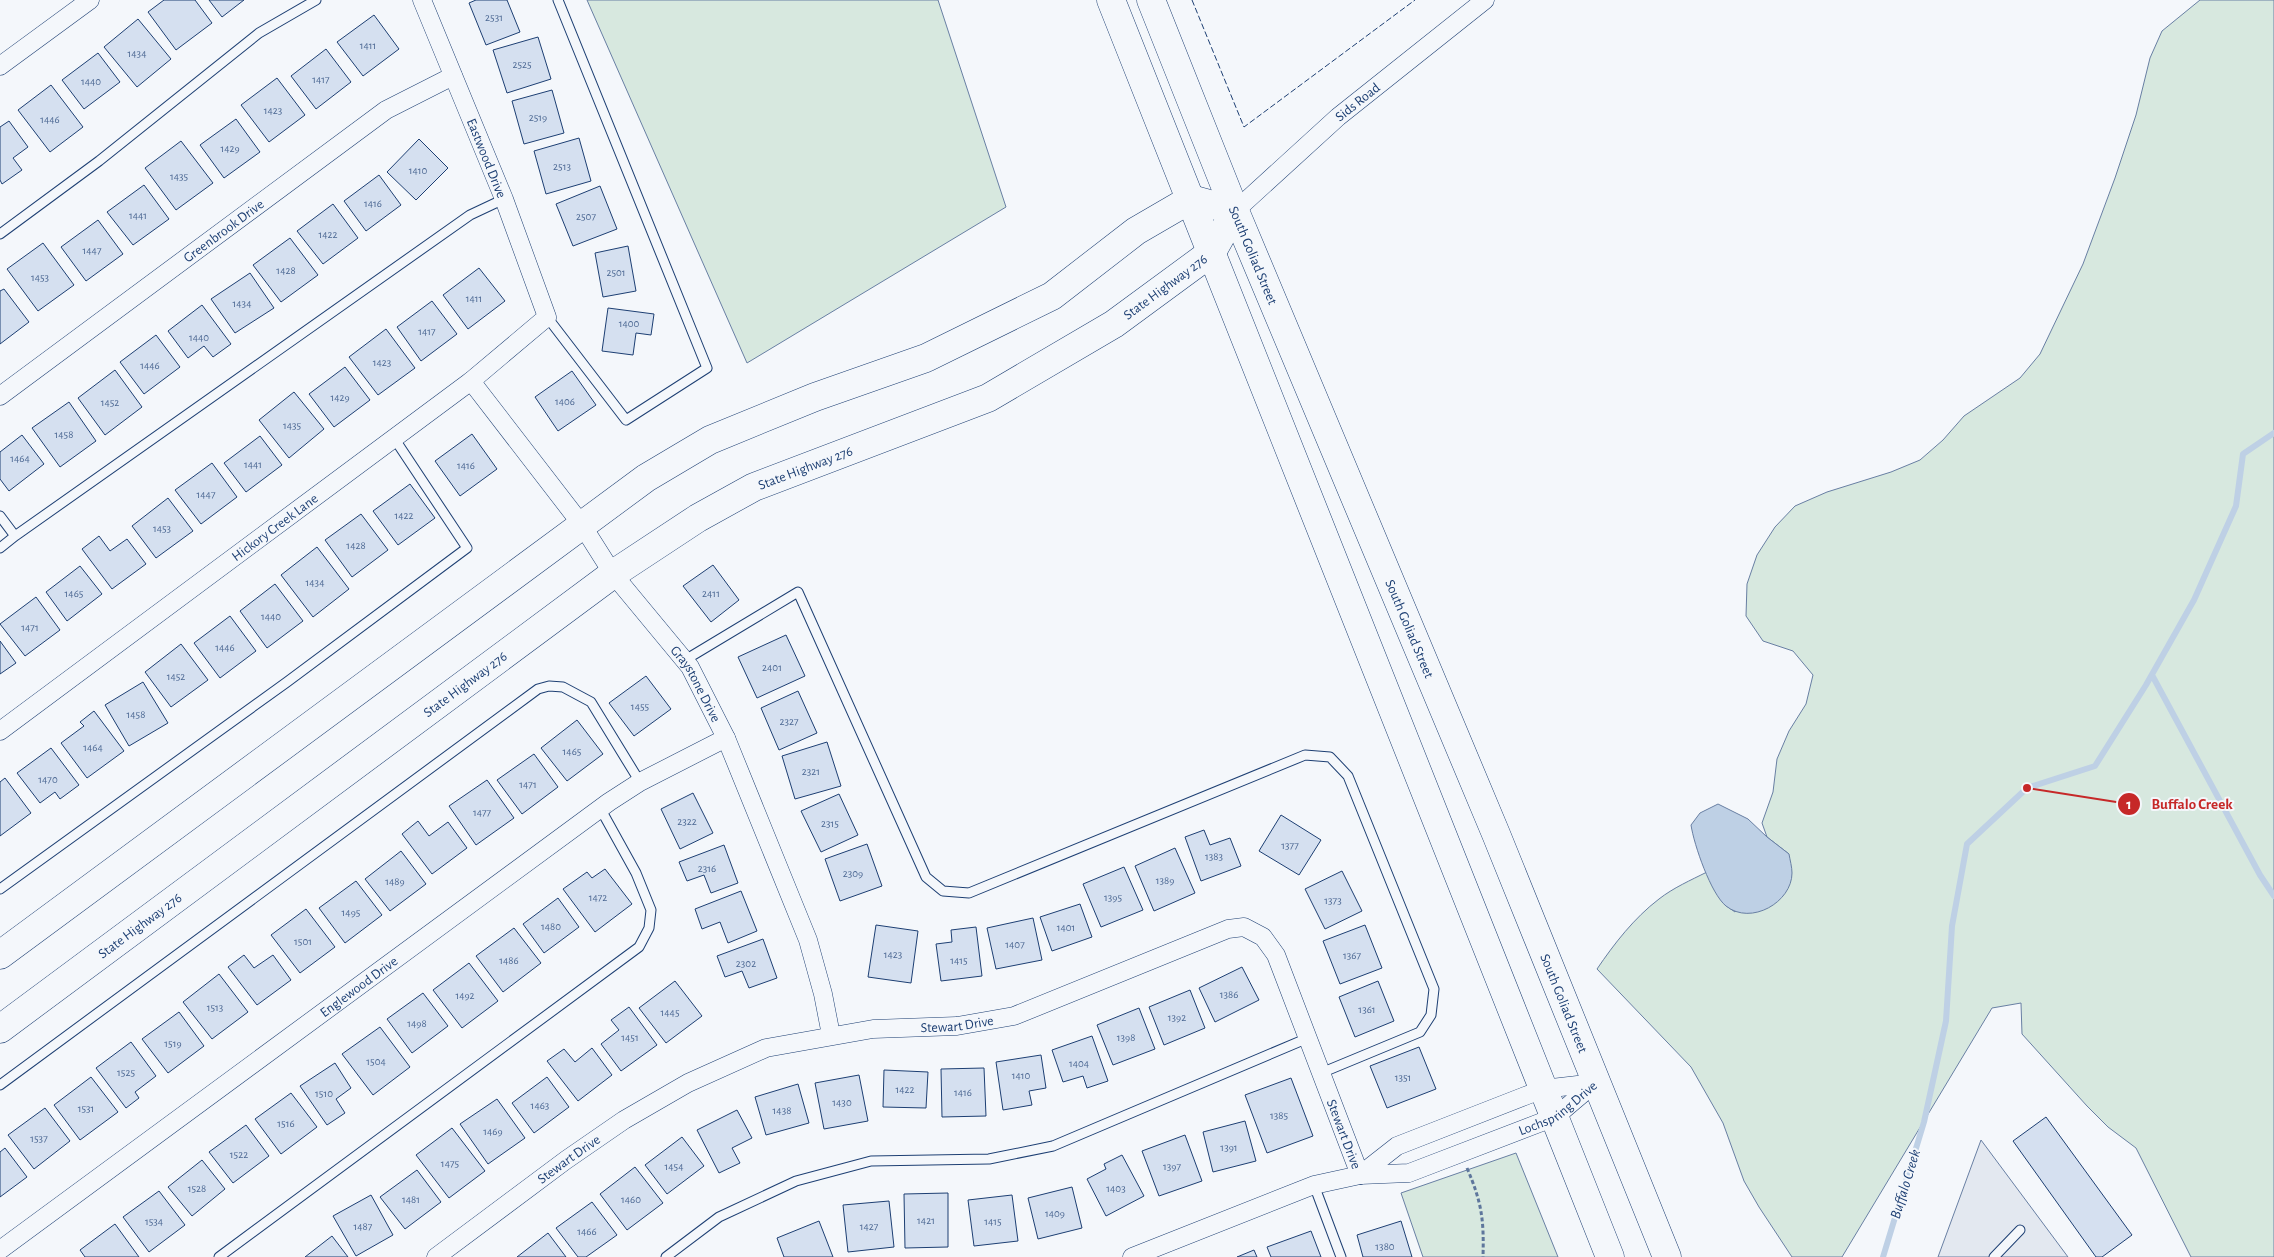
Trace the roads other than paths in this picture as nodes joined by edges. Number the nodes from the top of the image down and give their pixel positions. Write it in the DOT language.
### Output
graph roads {
  1 [pos="90,0"];
  2 [pos="316,0"];
  3 [pos="422,0"];
  4 [pos="558,0"];
  5 [pos="1111,0"];
  6 [pos="1151,0"];
  7 [pos="1485,0"];
  8 [pos="0,66"];
  9 [pos="453,76"];
  10 [pos="504,198"];
  11 [pos="1191,199"];
  12 [pos="1235,211"];
  13 [pos="0,234"];
  14 [pos="1212,252"];
  15 [pos="547,317"];
  16 [pos="471,380"];
  17 [pos="0,396"];
  18 [pos="394,438"];
  19 [pos="0,516"];
  20 [pos="582,525"];
  21 [pos="15,536"];
  22 [pos="0,548"];
  23 [pos="613,574"];
  24 [pos="685,660"];
  25 [pos="0,731"];
  26 [pos="726,738"];
  27 [pos="640,782"];
  28 [pos="600,808"];
  29 [pos="0,889"];
  30 [pos="0,955"];
  31 [pos="0,1029"];
  32 [pos="831,1035"];
  33 [pos="1308,1038"];
  34 [pos="1321,1073"];
  35 [pos="1595,1083"];
  36 [pos="0,1085"];
  37 [pos="1543,1089"];
  38 [pos="1554,1117"];
  39 [pos="1360,1175"];
  40 [pos="1314,1185"];
  41 [pos="2020,1230"];
  42 [pos="0,1250"];
  43 [pos="219,1257"];
  44 [pos="436,1257"];
  45 [pos="666,1257"];
  46 [pos="1132,1257"];
  47 [pos="1341,1257"];
  48 [pos="1610,1257"];
  49 [pos="1667,1257"];
  50 [pos="1994,1257"];
  1 -- 8 [label="street"];
  2 -- 13 [label="lane"];
  3 -- 9 [label="street, Eastwood Drive"];
  4 -- 15 [label="lane"];
  5 -- 11 [label="main road"];
  6 -- 12 [label="main road, South Goliad Street"];
  7 -- 12 [label="street, Sids Road"];
  9 -- 10 [label="street, Eastwood Drive"];
  9 -- 17 [label="street, Greenbrook Drive"];
  10 -- 15 [label="street, Eastwood Drive"];
  10 -- 21 [label="lane"];
  11 -- 12 [label="main road"];
  11 -- 14 [label="main road"];
  11 -- 20 [label="main road"];
  12 -- 14 [label="main road, State Highway 276"];
  12 -- 35 [label="main road, South Goliad Street"];
  14 -- 23 [label="main road, State Highway 276"];
  14 -- 37 [label="main road"];
  15 -- 16 [label="street, Hickory Creek Lane"];
  16 -- 18 [label="street, Hickory Creek Lane"];
  16 -- 20 [label="street, Graystone Drive"];
  18 -- 25 [label="street, Hickory Creek Lane"];
  18 -- 29 [label="lane"];
  19 -- 21 [label="lane"];
  20 -- 23 [label="street, Graystone Drive"];
  20 -- 30 [label="main road"];
  21 -- 22 [label="lane"];
  23 -- 24 [label="street, Graystone Drive"];
  23 -- 31 [label="main road, State Highway 276"];
  24 -- 26 [label="street, Graystone Drive"];
  24 -- 34 [label="lane"];
  26 -- 27 [label="street, Englewood Drive"];
  26 -- 32 [label="street, Graystone Drive"];
  27 -- 28 [label="street, Englewood Drive"];
  27 -- 36 [label="lane"];
  28 -- 42 [label="street, Englewood Drive"];
  28 -- 43 [label="lane"];
  32 -- 33 [label="street, Stewart Drive"];
  32 -- 44 [label="street, Stewart Drive"];
  33 -- 34 [label="street, Stewart Drive"];
  33 -- 45 [label="lane"];
  34 -- 39 [label="street, Stewart Drive"];
  35 -- 37 [label="street, Lochspring Drive"];
  35 -- 38 [label="street, Lochspring Drive"];
  35 -- 49 [label="main road, South Goliad Street"];
  37 -- 38 [label="main road"];
  37 -- 39 [label="street, Lochspring Drive"];
  38 -- 39 [label="street, Lochspring Drive"];
  38 -- 48 [label="main road"];
  39 -- 40 [label="street, Lochspring Drive"];
  40 -- 46 [label="street, Lochspring Drive"];
  40 -- 47 [label="lane"];
  41 -- 50 [label="lane"];
}
